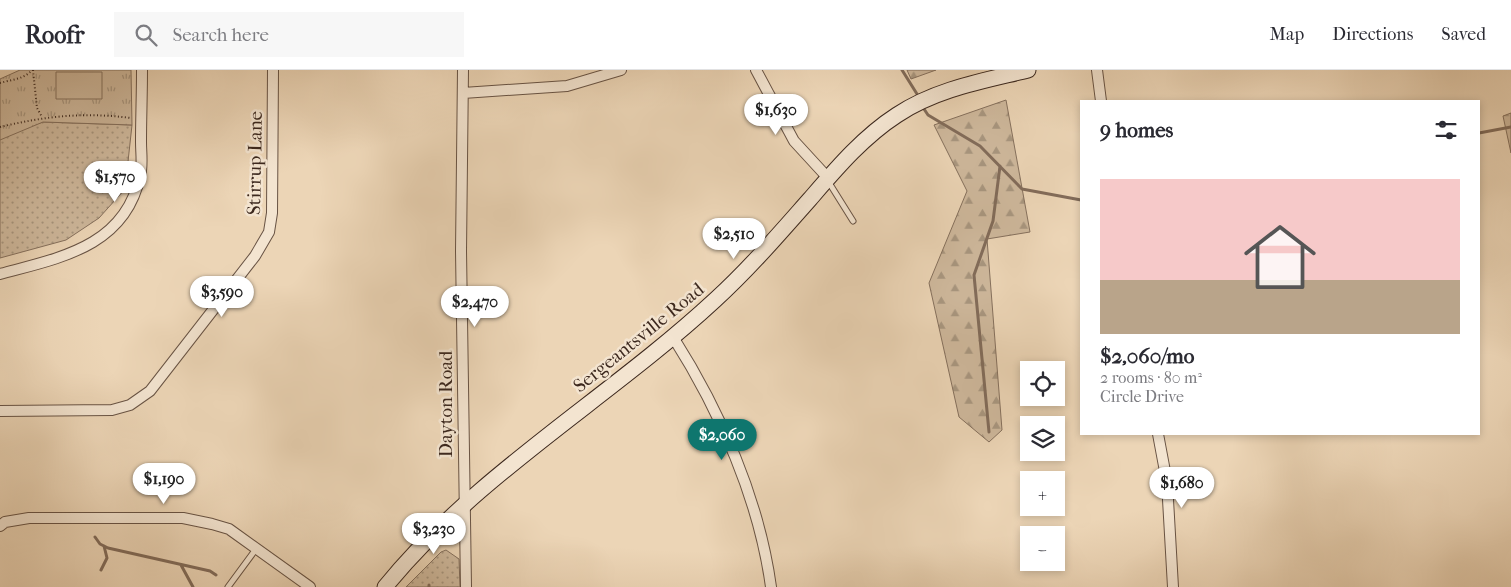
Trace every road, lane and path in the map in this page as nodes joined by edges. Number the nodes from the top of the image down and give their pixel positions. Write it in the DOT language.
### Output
graph roads {
  1 [pos="32,70"];
  2 [pos="142,70"];
  3 [pos="273,70"];
  4 [pos="463,70"];
  5 [pos="621,70"];
  6 [pos="756,70"];
  7 [pos="1028,70"];
  8 [pos="1097,70"];
  9 [pos="0,83"];
  10 [pos="463,93"];
  11 [pos="1101,100"];
  12 [pos="42,117"];
  13 [pos="141,119"];
  14 [pos="0,126"];
  15 [pos="828,179"];
  16 [pos="853,221"];
  17 [pos="0,274"];
  18 [pos="673,337"];
  19 [pos="0,411"];
  20 [pos="1158,435"];
  21 [pos="463,506"];
  22 [pos="0,526"];
  23 [pos="256,548"];
  24 [pos="228,587"];
  25 [pos="310,587"];
  26 [pos="385,587"];
  27 [pos="466,587"];
  28 [pos="771,587"];
  29 [pos="1173,587"];
  1 -- 9 [label="path"];
  1 -- 12 [label="path"];
  2 -- 13 [label="street"];
  3 -- 19 [label="street, Stirrup Lane"];
  4 -- 10 [label="street, Dayton Road"];
  5 -- 10 [label="street"];
  6 -- 15 [label="street"];
  7 -- 15 [label="main road, Sergeantsville Road"];
  8 -- 11 [label="street"];
  10 -- 21 [label="street, Dayton Road"];
  12 -- 13 [label="path"];
  12 -- 14 [label="path"];
  13 -- 17 [label="street"];
  15 -- 16 [label="lane"];
  15 -- 18 [label="main road, Sergeantsville Road"];
  18 -- 21 [label="main road, Sergeantsville Road"];
  18 -- 28 [label="street"];
  20 -- 29 [label="street"];
  21 -- 26 [label="main road, Sergeantsville Road"];
  21 -- 27 [label="street, Dayton Road"];
  22 -- 23 [label="street"];
  23 -- 24 [label="lane"];
  23 -- 25 [label="street"];
}
